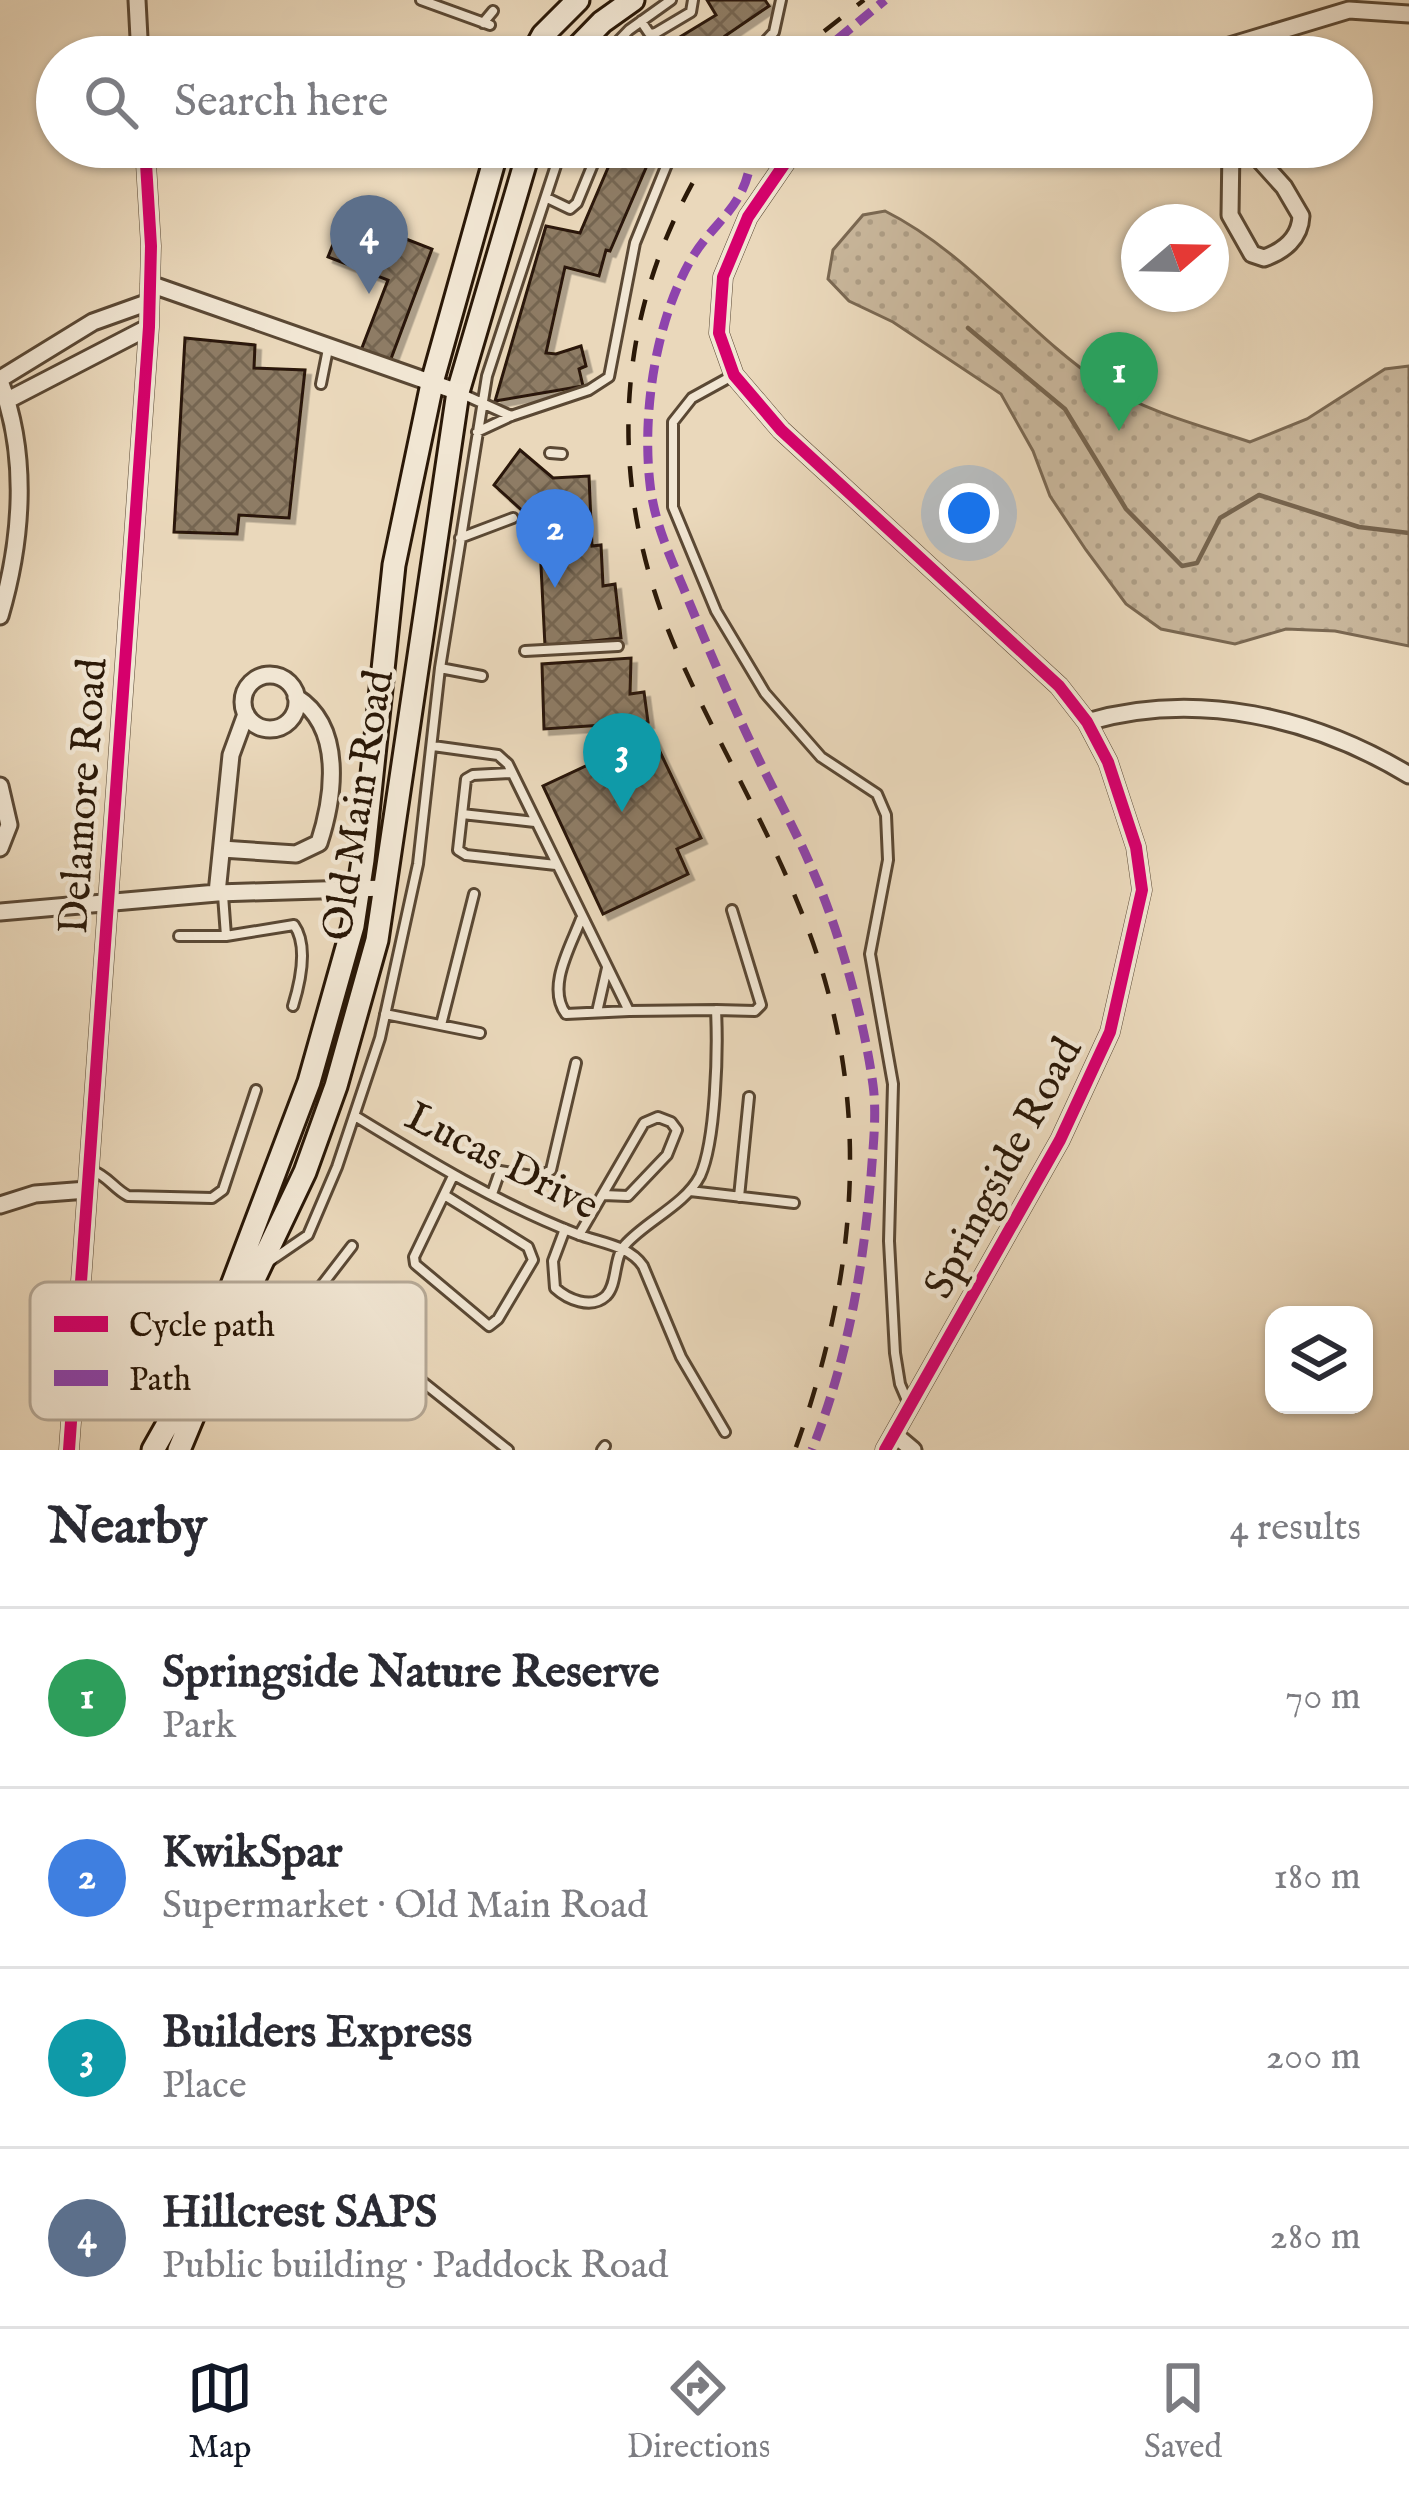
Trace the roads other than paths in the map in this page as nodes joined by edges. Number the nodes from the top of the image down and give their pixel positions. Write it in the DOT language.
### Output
graph roads {
  1 [pos="137,0"];
  2 [pos="421,0"];
  3 [pos="578,0"];
  4 [pos="671,0"];
  5 [pos="693,0"];
  6 [pos="781,0"];
  7 [pos="493,11"];
  8 [pos="637,11"];
  9 [pos="1409,14"];
  10 [pos="139,36"];
  11 [pos="542,36"];
  12 [pos="587,36"];
  13 [pos="770,36"];
  14 [pos="1269,36"];
  15 [pos="147,168"];
  16 [pos="493,168"];
  17 [pos="524,168"];
  18 [pos="556,168"];
  19 [pos="591,168"];
  20 [pos="665,168"];
  21 [pos="782,168"];
  22 [pos="1231,168"];
  23 [pos="1267,168"];
  24 [pos="547,198"];
  25 [pos="150,293"];
  26 [pos="149,327"];
  27 [pos="328,349"];
  28 [pos="734,375"];
  29 [pos="0,380"];
  30 [pos="321,384"];
  31 [pos="433,385"];
  32 [pos="458,392"];
  33 [pos="8,400"];
  34 [pos="481,403"];
  35 [pos="511,416"];
  36 [pos="476,433"];
  37 [pos="550,453"];
  38 [pos="562,454"];
  39 [pos="514,518"];
  40 [pos="460,538"];
  41 [pos="0,616"];
  42 [pos="618,646"];
  43 [pos="525,652"];
  44 [pos="440,668"];
  45 [pos="482,676"];
  46 [pos="296,697"];
  47 [pos="246,714"];
  48 [pos="1087,722"];
  49 [pos="433,746"];
  50 [pos="512,773"];
  51 [pos="1409,775"];
  52 [pos="0,786"];
  53 [pos="462,814"];
  54 [pos="535,822"];
  55 [pos="0,848"];
  56 [pos="222,849"];
  57 [pos="556,865"];
  58 [pos="360,887"];
  59 [pos="386,888"];
  60 [pos="413,890"];
  61 [pos="220,893"];
  62 [pos="475,894"];
  63 [pos="106,904"];
  64 [pos="732,910"];
  65 [pos="0,912"];
  66 [pos="582,917"];
  67 [pos="179,936"];
  68 [pos="226,936"];
  69 [pos="607,967"];
  70 [pos="292,1006"];
  71 [pos="716,1010"];
  72 [pos="629,1011"];
  73 [pos="597,1012"];
  74 [pos="386,1014"];
  75 [pos="441,1025"];
  76 [pos="480,1033"];
  77 [pos="576,1063"];
  78 [pos="256,1090"];
  79 [pos="749,1097"];
  80 [pos="355,1116"];
  81 [pos="88,1169"];
  82 [pos="453,1176"];
  83 [pos="87,1190"];
  84 [pos="689,1191"];
  85 [pos="492,1194"];
  86 [pos="446,1196"];
  87 [pos="604,1196"];
  88 [pos="739,1197"];
  89 [pos="794,1203"];
  90 [pos="0,1205"];
  91 [pos="565,1229"];
  92 [pos="579,1235"];
  93 [pos="352,1246"];
  94 [pos="624,1250"];
  95 [pos="263,1265"];
  96 [pos="81,1282"];
  97 [pos="233,1282"];
  98 [pos="255,1282"];
  99 [pos="325,1282"];
  100 [pos="426,1384"];
  101 [pos="910,1407"];
  102 [pos="71,1420"];
  103 [pos="170,1420"];
  104 [pos="191,1420"];
  105 [pos="725,1432"];
  106 [pos="895,1434"];
  107 [pos="69,1450"];
  108 [pos="153,1450"];
  109 [pos="179,1450"];
  110 [pos="508,1450"];
  111 [pos="886,1450"];
  112 [pos="913,1450"];
  1 -- 10 [label="street"];
  2 -- 7 [label="lane"];
  3 -- 11 [label="main road"];
  4 -- 8 [label="lane"];
  5 -- 8 [label="lane"];
  6 -- 13 [label="lane"];
  8 -- 12 [label="main road"];
  9 -- 14 [label="street"];
  15 -- 25 [label="street, Delamore Road"];
  16 -- 31 [label="main road, Old Main Road"];
  17 -- 32 [label="main road, Old Main Road"];
  18 -- 24 [label="lane"];
  19 -- 24 [label="lane"];
  20 -- 35 [label="lane"];
  21 -- 28 [label="street, Springside Road"];
  22 -- 23 [label="street"];
  24 -- 34 [label="lane"];
  25 -- 26 [label="street, Delamore Road"];
  25 -- 27 [label="street"];
  25 -- 29 [label="street"];
  26 -- 33 [label="street"];
  26 -- 63 [label="street, Delamore Road"];
  27 -- 30 [label="lane"];
  27 -- 31 [label="street"];
  28 -- 48 [label="street, Springside Road"];
  28 -- 101 [label="lane"];
  29 -- 33 [label="street"];
  31 -- 32 [label="street"];
  31 -- 58 [label="main road, Old Main Road"];
  32 -- 34 [label="lane"];
  32 -- 59 [label="main road, Old Main Road"];
  33 -- 41 [label="street"];
  34 -- 35 [label="lane"];
  34 -- 36 [label="lane"];
  35 -- 36 [label="lane"];
  36 -- 40 [label="lane"];
  37 -- 38 [label="lane"];
  39 -- 40 [label="lane"];
  40 -- 44 [label="lane"];
  42 -- 43 [label="lane"];
  44 -- 45 [label="lane"];
  44 -- 49 [label="lane"];
  46 -- 47 [label="street"];
  46 -- 47 [label="street"];
  46 -- 56 [label="street"];
  47 -- 56 [label="street"];
  48 -- 51 [label="street"];
  48 -- 101 [label="street, Springside Road"];
  49 -- 50 [label="lane"];
  49 -- 60 [label="lane"];
  50 -- 53 [label="lane"];
  50 -- 54 [label="lane"];
  52 -- 55 [label="street"];
  53 -- 54 [label="lane"];
  53 -- 57 [label="lane"];
  54 -- 57 [label="lane"];
  56 -- 61 [label="street"];
  57 -- 66 [label="lane"];
  58 -- 59 [label="street"];
  58 -- 61 [label="street"];
  58 -- 97 [label="main road, Old Main Road"];
  59 -- 60 [label="lane"];
  59 -- 95 [label="main road, Old Main Road"];
  60 -- 74 [label="lane"];
  61 -- 63 [label="street"];
  61 -- 68 [label="lane"];
  62 -- 75 [label="lane"];
  63 -- 65 [label="street"];
  63 -- 81 [label="street, Delamore Road"];
  64 -- 71 [label="lane"];
  66 -- 69 [label="lane"];
  66 -- 73 [label="lane"];
  67 -- 68 [label="lane"];
  68 -- 70 [label="lane"];
  69 -- 72 [label="lane"];
  69 -- 73 [label="lane"];
  71 -- 72 [label="lane"];
  71 -- 84 [label="lane"];
  72 -- 73 [label="lane"];
  74 -- 75 [label="lane"];
  74 -- 80 [label="lane"];
  75 -- 76 [label="lane"];
  77 -- 85 [label="lane"];
  78 -- 81 [label="lane"];
  79 -- 88 [label="lane"];
  80 -- 82 [label="lane, Lucas Drive"];
  80 -- 95 [label="lane"];
  81 -- 83 [label="street, Delamore Road"];
  82 -- 85 [label="lane, Lucas Drive"];
  82 -- 86 [label="lane"];
  83 -- 90 [label="street"];
  83 -- 96 [label="street, Delamore Road"];
  84 -- 88 [label="lane"];
  84 -- 94 [label="lane"];
  85 -- 91 [label="lane, Lucas Drive"];
  86 -- 86 [label="lane"];
  87 -- 87 [label="lane"];
  87 -- 92 [label="lane"];
  88 -- 89 [label="lane"];
  91 -- 92 [label="lane, Lucas Drive"];
  91 -- 94 [label="lane"];
  92 -- 94 [label="lane, Lucas Drive"];
  93 -- 99 [label="lane"];
  94 -- 105 [label="lane"];
  95 -- 98 [label="main road, Old Main Road"];
  100 -- 110 [label="lane"];
  101 -- 106 [label="street, Springside Road"];
  102 -- 107 [label="street, Delamore Road"];
  103 -- 108 [label="main road, Old Main Road"];
  104 -- 109 [label="main road, Old Main Road"];
  106 -- 111 [label="street, Springside Road"];
  106 -- 112 [label="street"];
}
